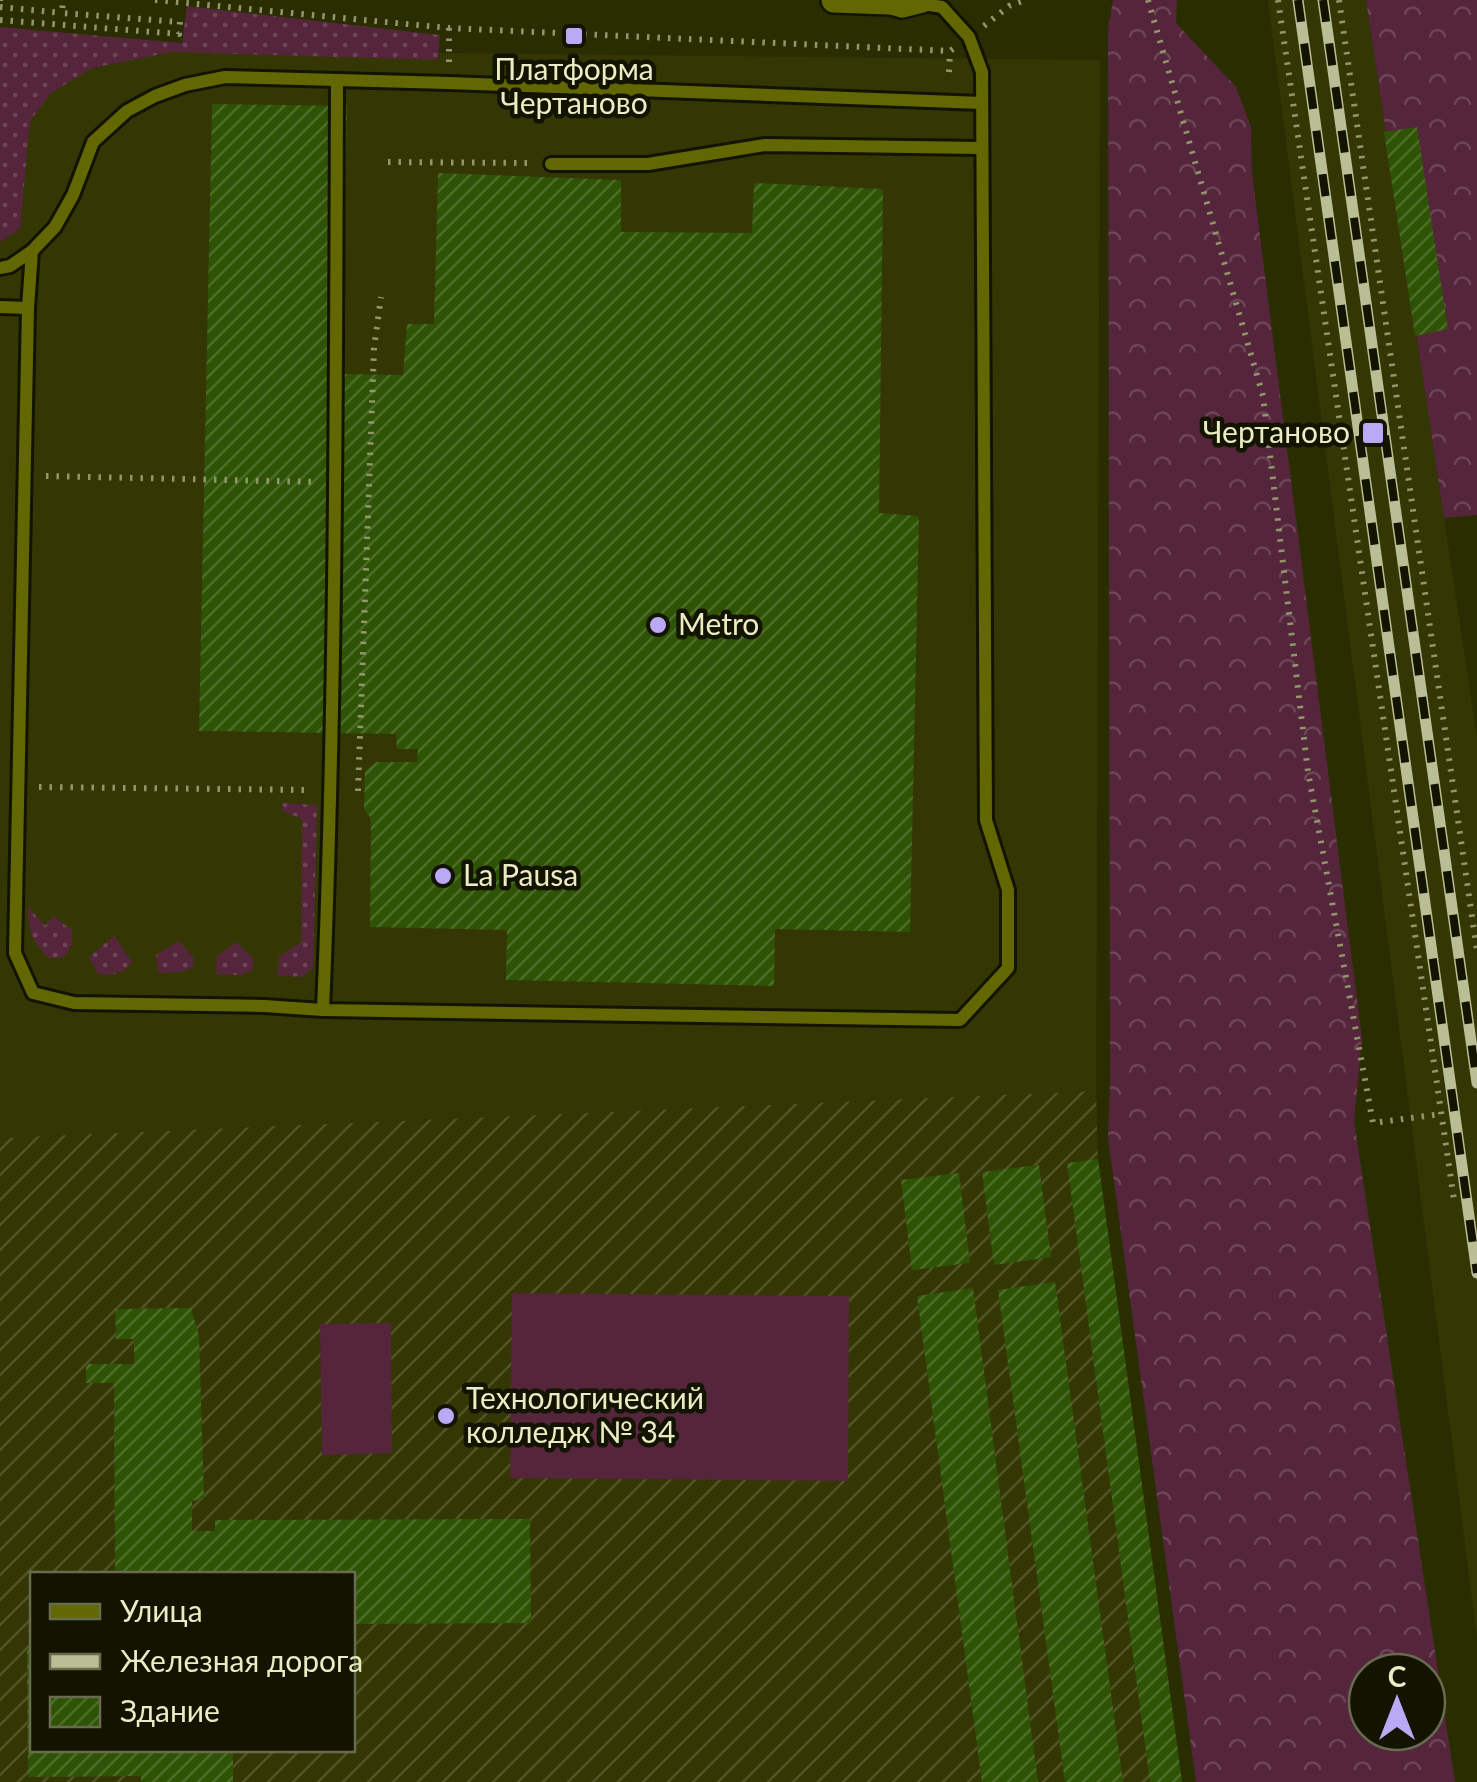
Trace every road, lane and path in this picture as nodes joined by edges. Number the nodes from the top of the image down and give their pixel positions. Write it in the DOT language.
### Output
graph roads {
  1 [pos="63,0"];
  2 [pos="155,0"];
  3 [pos="834,0"];
  4 [pos="1025,0"];
  5 [pos="1148,0"];
  6 [pos="1278,0"];
  7 [pos="1338,0"];
  8 [pos="887,1"];
  9 [pos="0,3"];
  10 [pos="931,3"];
  11 [pos="62,13"];
  12 [pos="0,20"];
  13 [pos="449,28"];
  14 [pos="969,38"];
  15 [pos="950,72"];
  16 [pos="337,80"];
  17 [pos="448,83"];
  18 [pos="982,103"];
  19 [pos="982,148"];
  20 [pos="388,162"];
  21 [pos="550,164"];
  22 [pos="32,251"];
  23 [pos="0,268"];
  24 [pos="381,297"];
  25 [pos="0,307"];
  26 [pos="28,308"];
  27 [pos="24,475"];
  28 [pos="336,482"];
  29 [pos="370,484"];
  30 [pos="18,786"];
  31 [pos="331,791"];
  32 [pos="1477,951"];
  33 [pos="323,1010"];
  34 [pos="1441,1114"];
  35 [pos="1454,1200"];
  1 -- 11 [label="path"];
  2 -- 13 [label="path"];
  3 -- 8 [label="street"];
  4 -- 14 [label="path"];
  5 -- 34 [label="path"];
  6 -- 34 [label="path"];
  7 -- 32 [label="path"];
  8 -- 10 [label="street"];
  9 -- 11 [label="path"];
  10 -- 14 [label="lane"];
  11 -- 12 [label="path"];
  13 -- 15 [label="path"];
  13 -- 17 [label="path"];
  14 -- 18 [label="lane"];
  16 -- 17 [label="lane"];
  16 -- 22 [label="lane"];
  16 -- 28 [label="lane"];
  17 -- 18 [label="lane"];
  18 -- 19 [label="lane"];
  19 -- 21 [label="lane"];
  19 -- 33 [label="lane"];
  20 -- 21 [label="path"];
  22 -- 23 [label="lane"];
  22 -- 26 [label="lane"];
  24 -- 29 [label="path"];
  25 -- 26 [label="lane"];
  26 -- 27 [label="lane"];
  27 -- 28 [label="path"];
  27 -- 30 [label="lane"];
  28 -- 29 [label="path"];
  28 -- 31 [label="lane"];
  29 -- 31 [label="path"];
  30 -- 31 [label="path"];
  30 -- 33 [label="lane"];
  31 -- 33 [label="lane"];
  34 -- 35 [label="path"];
}
